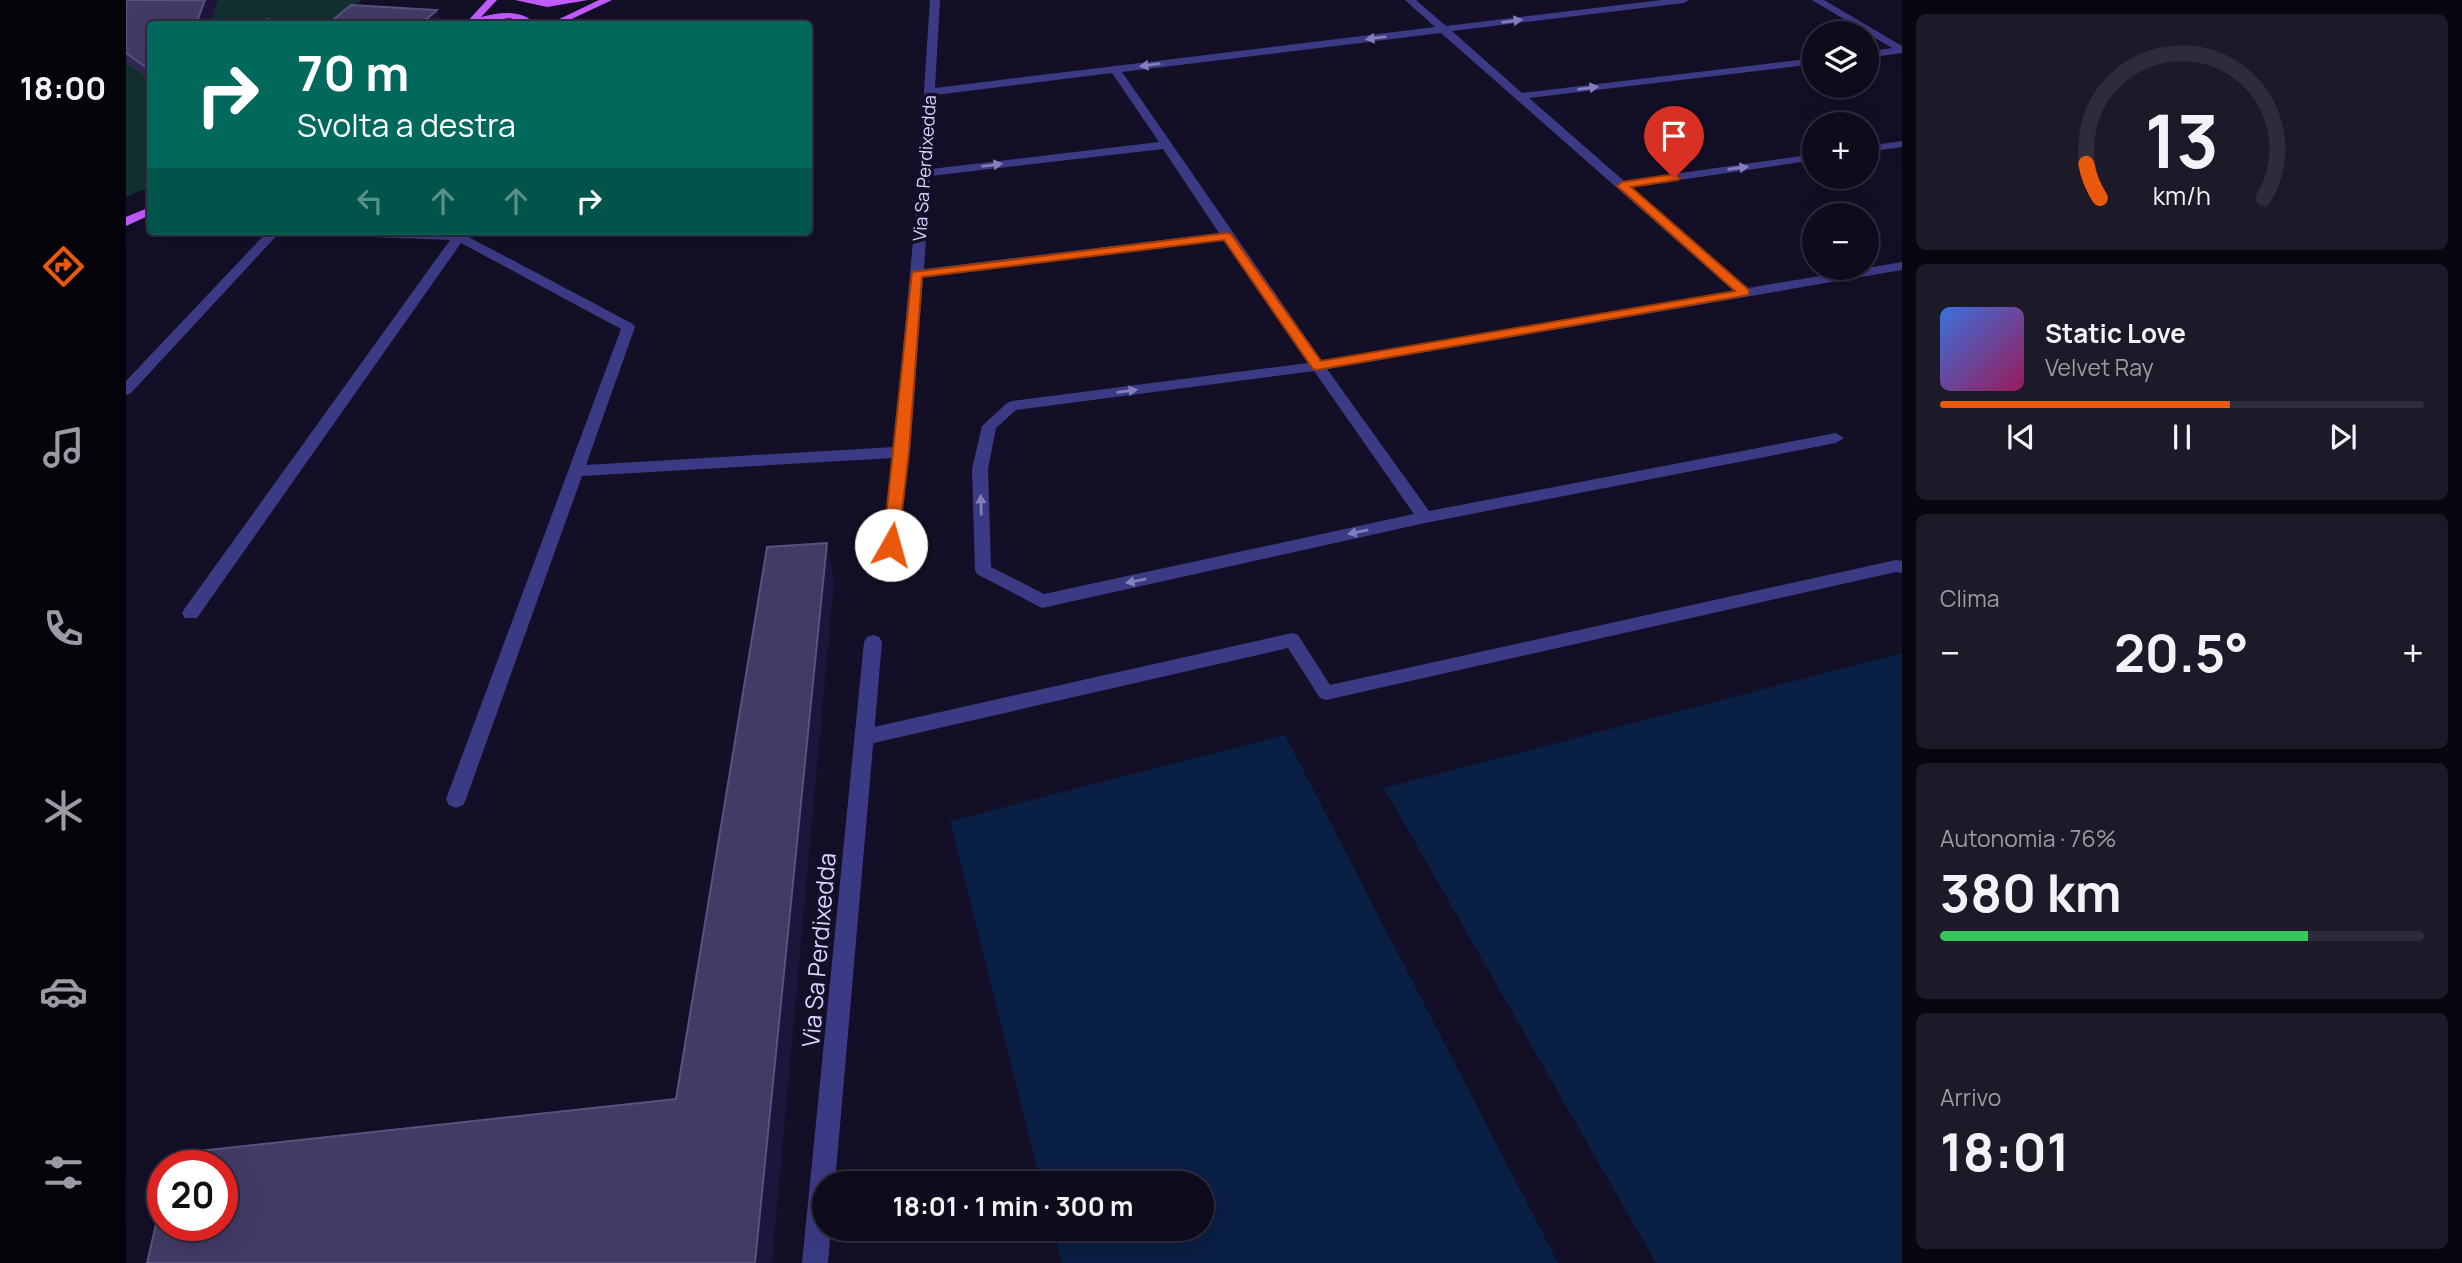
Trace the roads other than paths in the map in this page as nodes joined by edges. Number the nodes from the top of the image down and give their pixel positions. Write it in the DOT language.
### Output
graph roads {
  1 [pos="492,0"];
  2 [pos="520,0"];
  3 [pos="583,0"];
  4 [pos="607,0"];
  5 [pos="934,0"];
  6 [pos="1410,0"];
  7 [pos="1684,0"];
  8 [pos="1817,0"];
  9 [pos="473,21"];
  10 [pos="483,21"];
  11 [pos="526,21"];
  12 [pos="561,21"];
  13 [pos="1444,29"];
  14 [pos="1902,40"];
  15 [pos="1889,43"];
  16 [pos="1902,50"];
  17 [pos="1879,53"];
  18 [pos="1802,63"];
  19 [pos="1115,69"];
  20 [pos="929,92"];
  21 [pos="1521,96"];
  22 [pos="1902,144"];
  23 [pos="1166,145"];
  24 [pos="1879,147"];
  25 [pos="1802,159"];
  26 [pos="924,173"];
  27 [pos="1622,186"];
  28 [pos="147,212"];
  29 [pos="126,222"];
  30 [pos="271,235"];
  31 [pos="413,235"];
  32 [pos="1227,236"];
  33 [pos="459,237"];
  34 [pos="1902,266"];
  35 [pos="917,274"];
  36 [pos="1745,293"];
  37 [pos="1317,366"];
  38 [pos="126,390"];
  39 [pos="1836,438"];
  40 [pos="902,452"];
  41 [pos="576,471"];
  42 [pos="1425,517"];
  43 [pos="891,545"];
  44 [pos="1902,567"];
  45 [pos="191,613"];
  46 [pos="873,642"];
  47 [pos="865,737"];
  48 [pos="456,799"];
  49 [pos="815,1263"];
  1 -- 9 [label="main road"];
  2 -- 3 [label="main road"];
  4 -- 12 [label="main road"];
  5 -- 20 [label="street, Via Sa Perdixedda"];
  6 -- 13 [label="street"];
  13 -- 7 [label="street, one-way"];
  8 -- 15 [label="street"];
  10 -- 11 [label="main road"];
  13 -- 19 [label="street, one-way"];
  13 -- 21 [label="street"];
  14 -- 15 [label="street"];
  15 -- 16 [label="street"];
  16 -- 17 [label="street"];
  21 -- 18 [label="street, one-way"];
  19 -- 20 [label="street"];
  19 -- 23 [label="street"];
  20 -- 26 [label="street, Via Sa Perdixedda"];
  21 -- 27 [label="street"];
  22 -- 24 [label="street"];
  26 -- 23 [label="street, one-way"];
  23 -- 32 [label="street"];
  27 -- 25 [label="street, one-way"];
  26 -- 35 [label="street, Via Sa Perdixedda"];
  27 -- 36 [label="street"];
  28 -- 29 [label="main road"];
  30 -- 38 [label="street"];
  31 -- 33 [label="street"];
  32 -- 35 [label="street"];
  32 -- 37 [label="street"];
  33 -- 41 [label="street"];
  33 -- 45 [label="street"];
  34 -- 36 [label="street"];
  35 -- 40 [label="street, Via Sa Perdixedda"];
  36 -- 37 [label="street"];
  37 -- 42 [label="street"];
  42 -- 37 [label="street, one-way"];
  39 -- 42 [label="street"];
  40 -- 41 [label="street"];
  40 -- 43 [label="street, Via Sa Perdixedda"];
  41 -- 48 [label="street"];
  44 -- 47 [label="street"];
  46 -- 47 [label="street, Via Sa Perdixedda"];
  47 -- 49 [label="street, Via Sa Perdixedda"];
}
